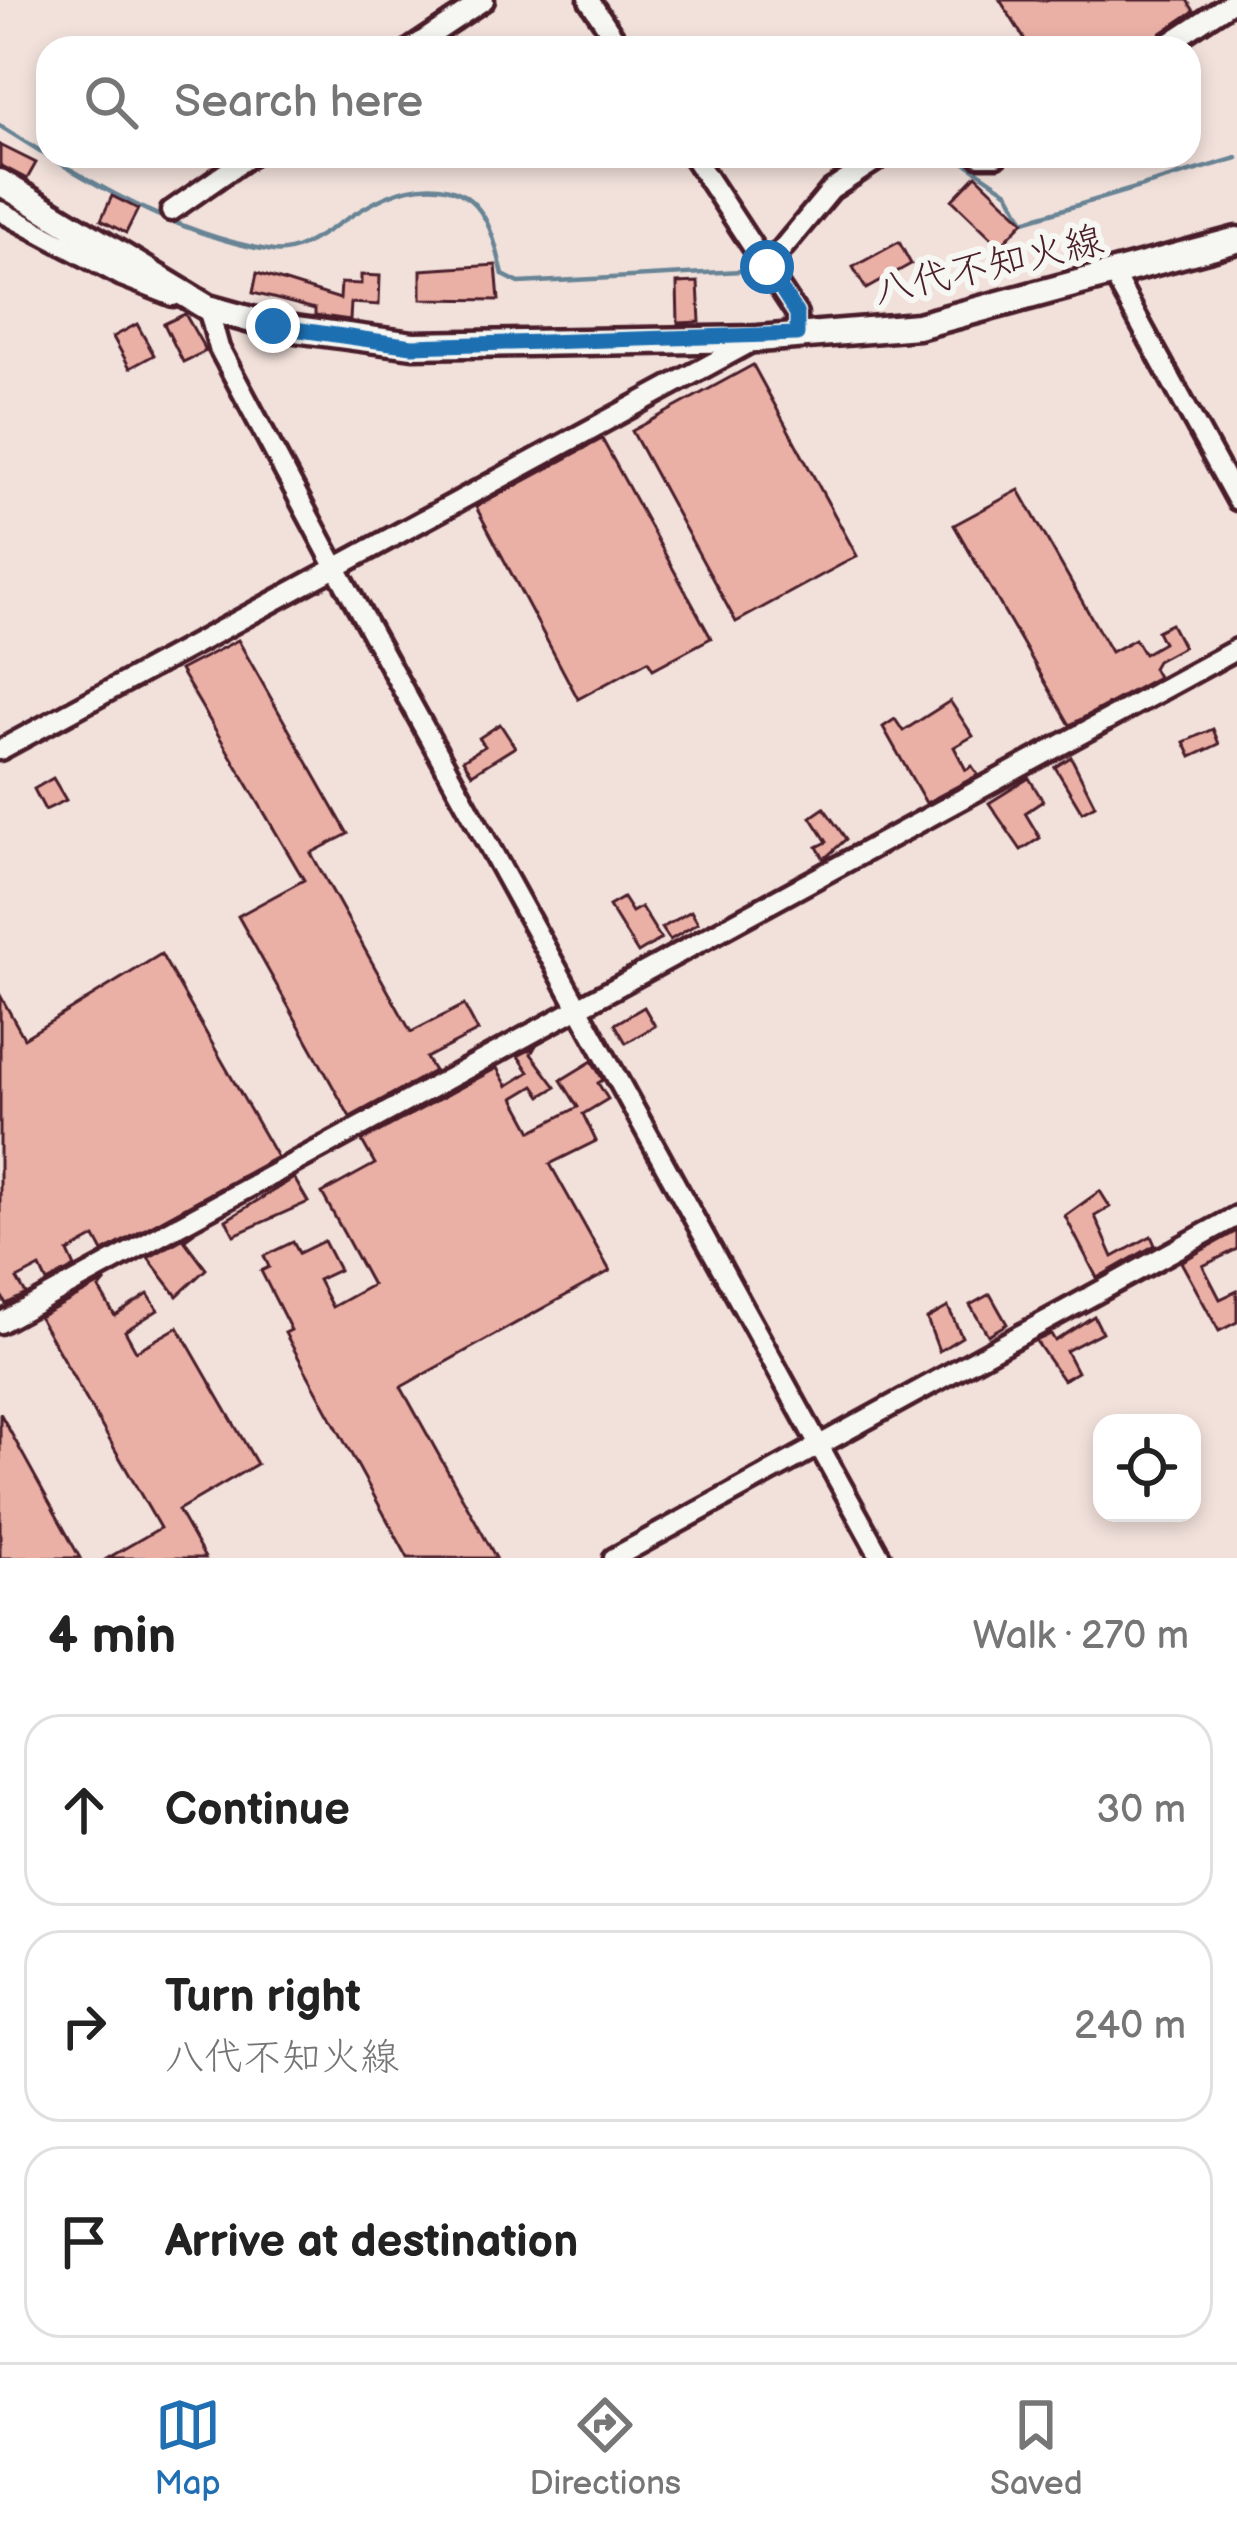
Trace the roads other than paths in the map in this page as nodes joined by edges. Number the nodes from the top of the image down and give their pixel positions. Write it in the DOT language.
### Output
graph roads {
  1 [pos="484,0"];
  2 [pos="590,0"];
  3 [pos="1235,0"];
  4 [pos="430,36"];
  5 [pos="613,36"];
  6 [pos="1180,36"];
  7 [pos="233,168"];
  8 [pos="701,168"];
  9 [pos="865,168"];
  10 [pos="0,182"];
  11 [pos="170,211"];
  12 [pos="0,212"];
  13 [pos="1237,240"];
  14 [pos="767,267"];
  15 [pos="1112,272"];
  16 [pos="209,317"];
  17 [pos="797,334"];
  18 [pos="758,339"];
  19 [pos="1237,500"];
  20 [pos="335,566"];
  21 [pos="1237,649"];
  22 [pos="0,749"];
  23 [pos="578,1007"];
  24 [pos="1237,1216"];
  25 [pos="0,1323"];
  26 [pos="820,1446"];
  27 [pos="614,1558"];
  28 [pos="881,1558"];
  1 -- 4 [label="street"];
  2 -- 5 [label="street"];
  3 -- 6 [label="street"];
  7 -- 11 [label="street"];
  8 -- 14 [label="street"];
  9 -- 14 [label="street"];
  10 -- 16 [label="main road, 八代不知火線"];
  12 -- 16 [label="street"];
  13 -- 15 [label="main road, 八代不知火線"];
  14 -- 17 [label="street"];
  15 -- 17 [label="main road, 八代不知火線"];
  15 -- 19 [label="street"];
  16 -- 18 [label="main road, 八代不知火線"];
  16 -- 20 [label="street"];
  17 -- 18 [label="main road, 八代不知火線"];
  18 -- 20 [label="street"];
  20 -- 22 [label="street"];
  20 -- 23 [label="street"];
  21 -- 23 [label="street"];
  23 -- 25 [label="street"];
  23 -- 26 [label="street"];
  24 -- 26 [label="street"];
  26 -- 27 [label="street"];
  26 -- 28 [label="street"];
}
